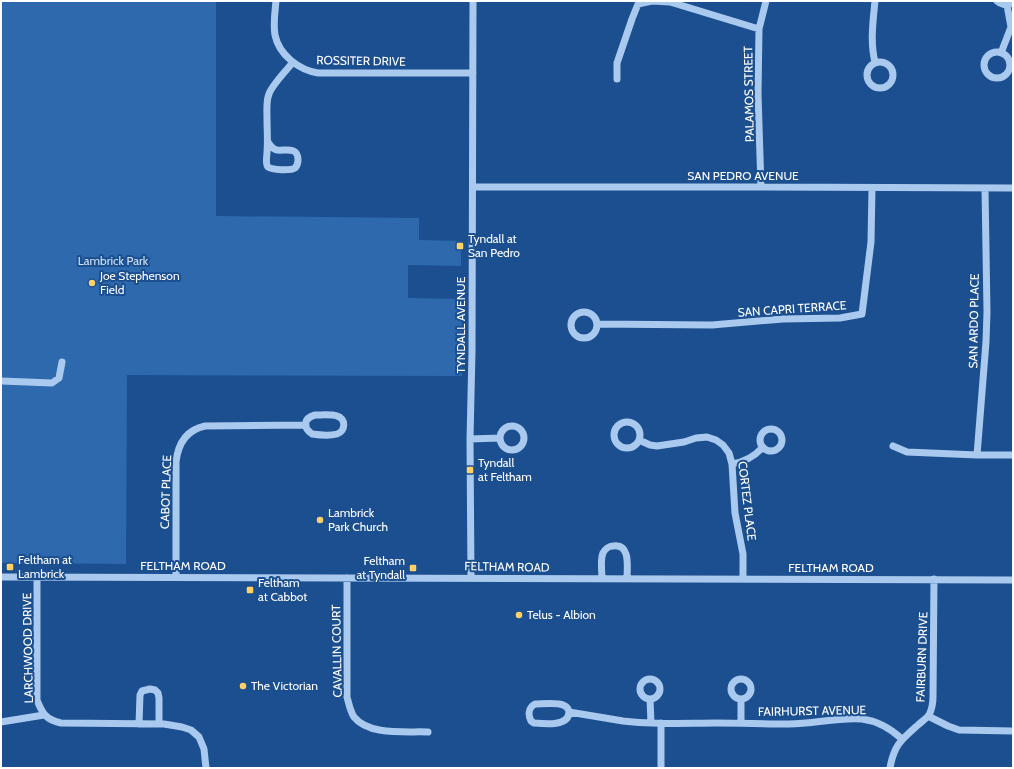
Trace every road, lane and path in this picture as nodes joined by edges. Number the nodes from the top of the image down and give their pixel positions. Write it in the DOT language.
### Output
graph roads {
  1 [pos="276,1"];
  2 [pos="473,1"];
  3 [pos="766,1"];
  4 [pos="875,1"];
  5 [pos="997,1"];
  6 [pos="1010,4"];
  7 [pos="1012,28"];
  8 [pos="759,29"];
  9 [pos="1001,53"];
  10 [pos="293,62"];
  11 [pos="875,62"];
  12 [pos="473,73"];
  13 [pos="617,79"];
  14 [pos="268,142"];
  15 [pos="473,187"];
  16 [pos="761,187"];
  17 [pos="872,188"];
  18 [pos="985,188"];
  19 [pos="1013,188"];
  20 [pos="597,324"];
  21 [pos="62,362"];
  22 [pos="1,381"];
  23 [pos="306,425"];
  24 [pos="500,438"];
  25 [pos="470,439"];
  26 [pos="638,440"];
  27 [pos="893,446"];
  28 [pos="763,447"];
  29 [pos="977,455"];
  30 [pos="1013,455"];
  31 [pos="732,464"];
  32 [pos="1,577"];
  33 [pos="37,577"];
  34 [pos="176,577"];
  35 [pos="347,578"];
  36 [pos="471,578"];
  37 [pos="627,578"];
  38 [pos="743,578"];
  39 [pos="602,579"];
  40 [pos="934,579"];
  41 [pos="1013,580"];
  42 [pos="650,699"];
  43 [pos="741,699"];
  44 [pos="569,712"];
  45 [pos="44,715"];
  46 [pos="928,716"];
  47 [pos="1,722"];
  48 [pos="651,723"];
  49 [pos="661,723"];
  50 [pos="741,723"];
  51 [pos="139,724"];
  52 [pos="159,724"];
  53 [pos="1013,731"];
  54 [pos="428,732"];
  55 [pos="902,739"];
  56 [pos="206,768"];
  57 [pos="661,768"];
  58 [pos="890,768"];
  1 -- 10 [label="street, ROSSITER DRIVE"];
  2 -- 12 [label="street, TYNDALL AVENUE"];
  3 -- 8 [label="street, PALAMOS STREET"];
  4 -- 11 [label="street"];
  5 -- 6 [label="street"];
  6 -- 7 [label="street"];
  7 -- 9 [label="street"];
  8 -- 13 [label="street"];
  8 -- 16 [label="street, PALAMOS STREET"];
  10 -- 12 [label="street, ROSSITER DRIVE"];
  10 -- 14 [label="street"];
  12 -- 15 [label="street, TYNDALL AVENUE"];
  14 -- 14 [label="street"];
  15 -- 16 [label="street, SAN PEDRO AVENUE"];
  15 -- 25 [label="street, TYNDALL AVENUE"];
  16 -- 17 [label="street, SAN PEDRO AVENUE"];
  17 -- 18 [label="street, SAN PEDRO AVENUE"];
  17 -- 20 [label="street, SAN CAPRI TERRACE"];
  18 -- 19 [label="street, SAN PEDRO AVENUE"];
  18 -- 29 [label="street, SAN ARDO PLACE"];
  21 -- 22 [label="street"];
  23 -- 23 [label="street"];
  23 -- 34 [label="street, CABOT PLACE"];
  24 -- 25 [label="street"];
  25 -- 36 [label="street, TYNDALL AVENUE"];
  26 -- 31 [label="street, CORTEZ PLACE"];
  27 -- 29 [label="street"];
  28 -- 31 [label="street"];
  29 -- 30 [label="street"];
  31 -- 38 [label="street, CORTEZ PLACE"];
  32 -- 33 [label="street, FELTHAM ROAD"];
  33 -- 34 [label="street, FELTHAM ROAD"];
  33 -- 45 [label="street, LARCHWOOD DRIVE"];
  34 -- 35 [label="street, FELTHAM ROAD"];
  35 -- 36 [label="street, FELTHAM ROAD"];
  35 -- 54 [label="street, CAVALLIN COURT"];
  36 -- 39 [label="street, FELTHAM ROAD"];
  37 -- 38 [label="street, FELTHAM ROAD"];
  37 -- 39 [label="street, FELTHAM ROAD"];
  37 -- 39 [label="street"];
  38 -- 40 [label="street, FELTHAM ROAD"];
  40 -- 41 [label="street, FELTHAM ROAD"];
  40 -- 46 [label="street, FAIRBURN DRIVE"];
  42 -- 48 [label="street"];
  43 -- 50 [label="street, FAIRHURST AVENUE"];
  44 -- 44 [label="street, FAIRHURST AVENUE"];
  44 -- 48 [label="street, FAIRHURST AVENUE"];
  45 -- 47 [label="street"];
  45 -- 51 [label="street, LARCHWOOD DRIVE"];
  46 -- 53 [label="street"];
  46 -- 55 [label="street, FAIRBURN DRIVE"];
  48 -- 49 [label="street, FAIRHURST AVENUE"];
  49 -- 50 [label="street, FAIRHURST AVENUE"];
  49 -- 57 [label="street"];
  50 -- 55 [label="street, FAIRHURST AVENUE"];
  51 -- 52 [label="street, LARCHWOOD DRIVE"];
  51 -- 52 [label="street"];
  52 -- 56 [label="street, LARCHWOOD DRIVE"];
  55 -- 58 [label="street, FAIRBURN DRIVE"];
}
